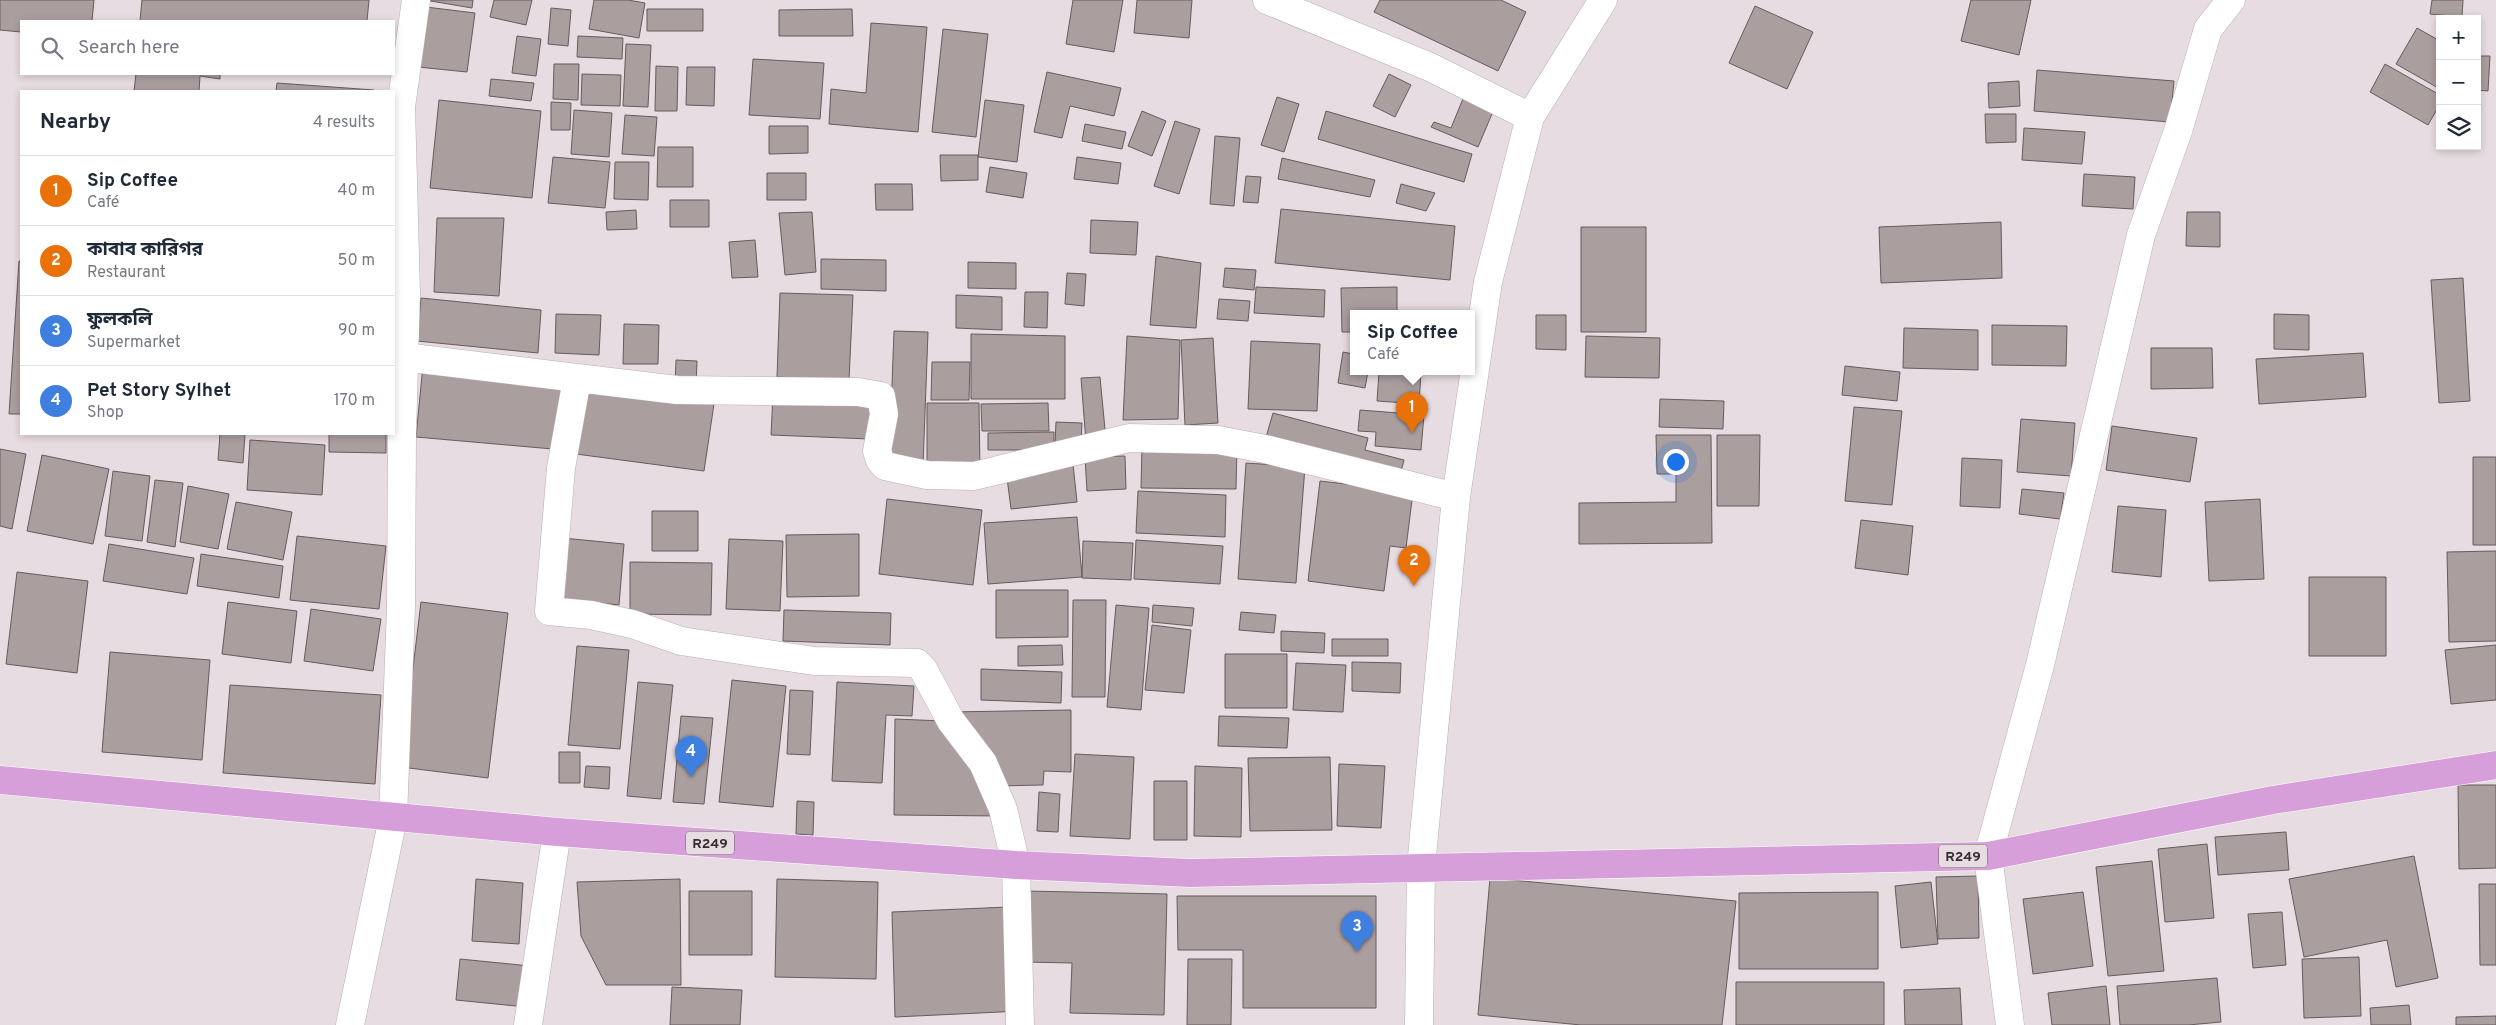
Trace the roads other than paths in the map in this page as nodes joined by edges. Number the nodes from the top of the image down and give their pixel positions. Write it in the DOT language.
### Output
graph roads {
  1 [pos="416,0"];
  2 [pos="1267,0"];
  3 [pos="1603,0"];
  4 [pos="2231,0"];
  5 [pos="1530,117"];
  6 [pos="404,357"];
  7 [pos="1475,369"];
  8 [pos="1474,375"];
  9 [pos="578,379"];
  10 [pos="1456,497"];
  11 [pos="2496,765"];
  12 [pos="0,780"];
  13 [pos="393,818"];
  14 [pos="557,832"];
  15 [pos="1988,856"];
  16 [pos="1016,865"];
  17 [pos="1421,866"];
  18 [pos="350,1025"];
  19 [pos="528,1025"];
  20 [pos="1020,1025"];
  21 [pos="1419,1025"];
  22 [pos="2010,1025"];
  1 -- 6 [label="street"];
  2 -- 5 [label="street"];
  3 -- 5 [label="street"];
  4 -- 15 [label="street"];
  5 -- 7 [label="street"];
  6 -- 9 [label="street"];
  6 -- 13 [label="street"];
  8 -- 10 [label="street"];
  9 -- 10 [label="street"];
  9 -- 16 [label="street"];
  10 -- 17 [label="street"];
  11 -- 15 [label="main road, R249"];
  12 -- 13 [label="main road, R249"];
  13 -- 14 [label="main road, R249"];
  13 -- 18 [label="street"];
  14 -- 16 [label="main road, R249"];
  14 -- 19 [label="street"];
  15 -- 17 [label="main road, R249"];
  15 -- 22 [label="street"];
  16 -- 17 [label="main road, R249"];
  16 -- 20 [label="street"];
  17 -- 21 [label="street"];
}
